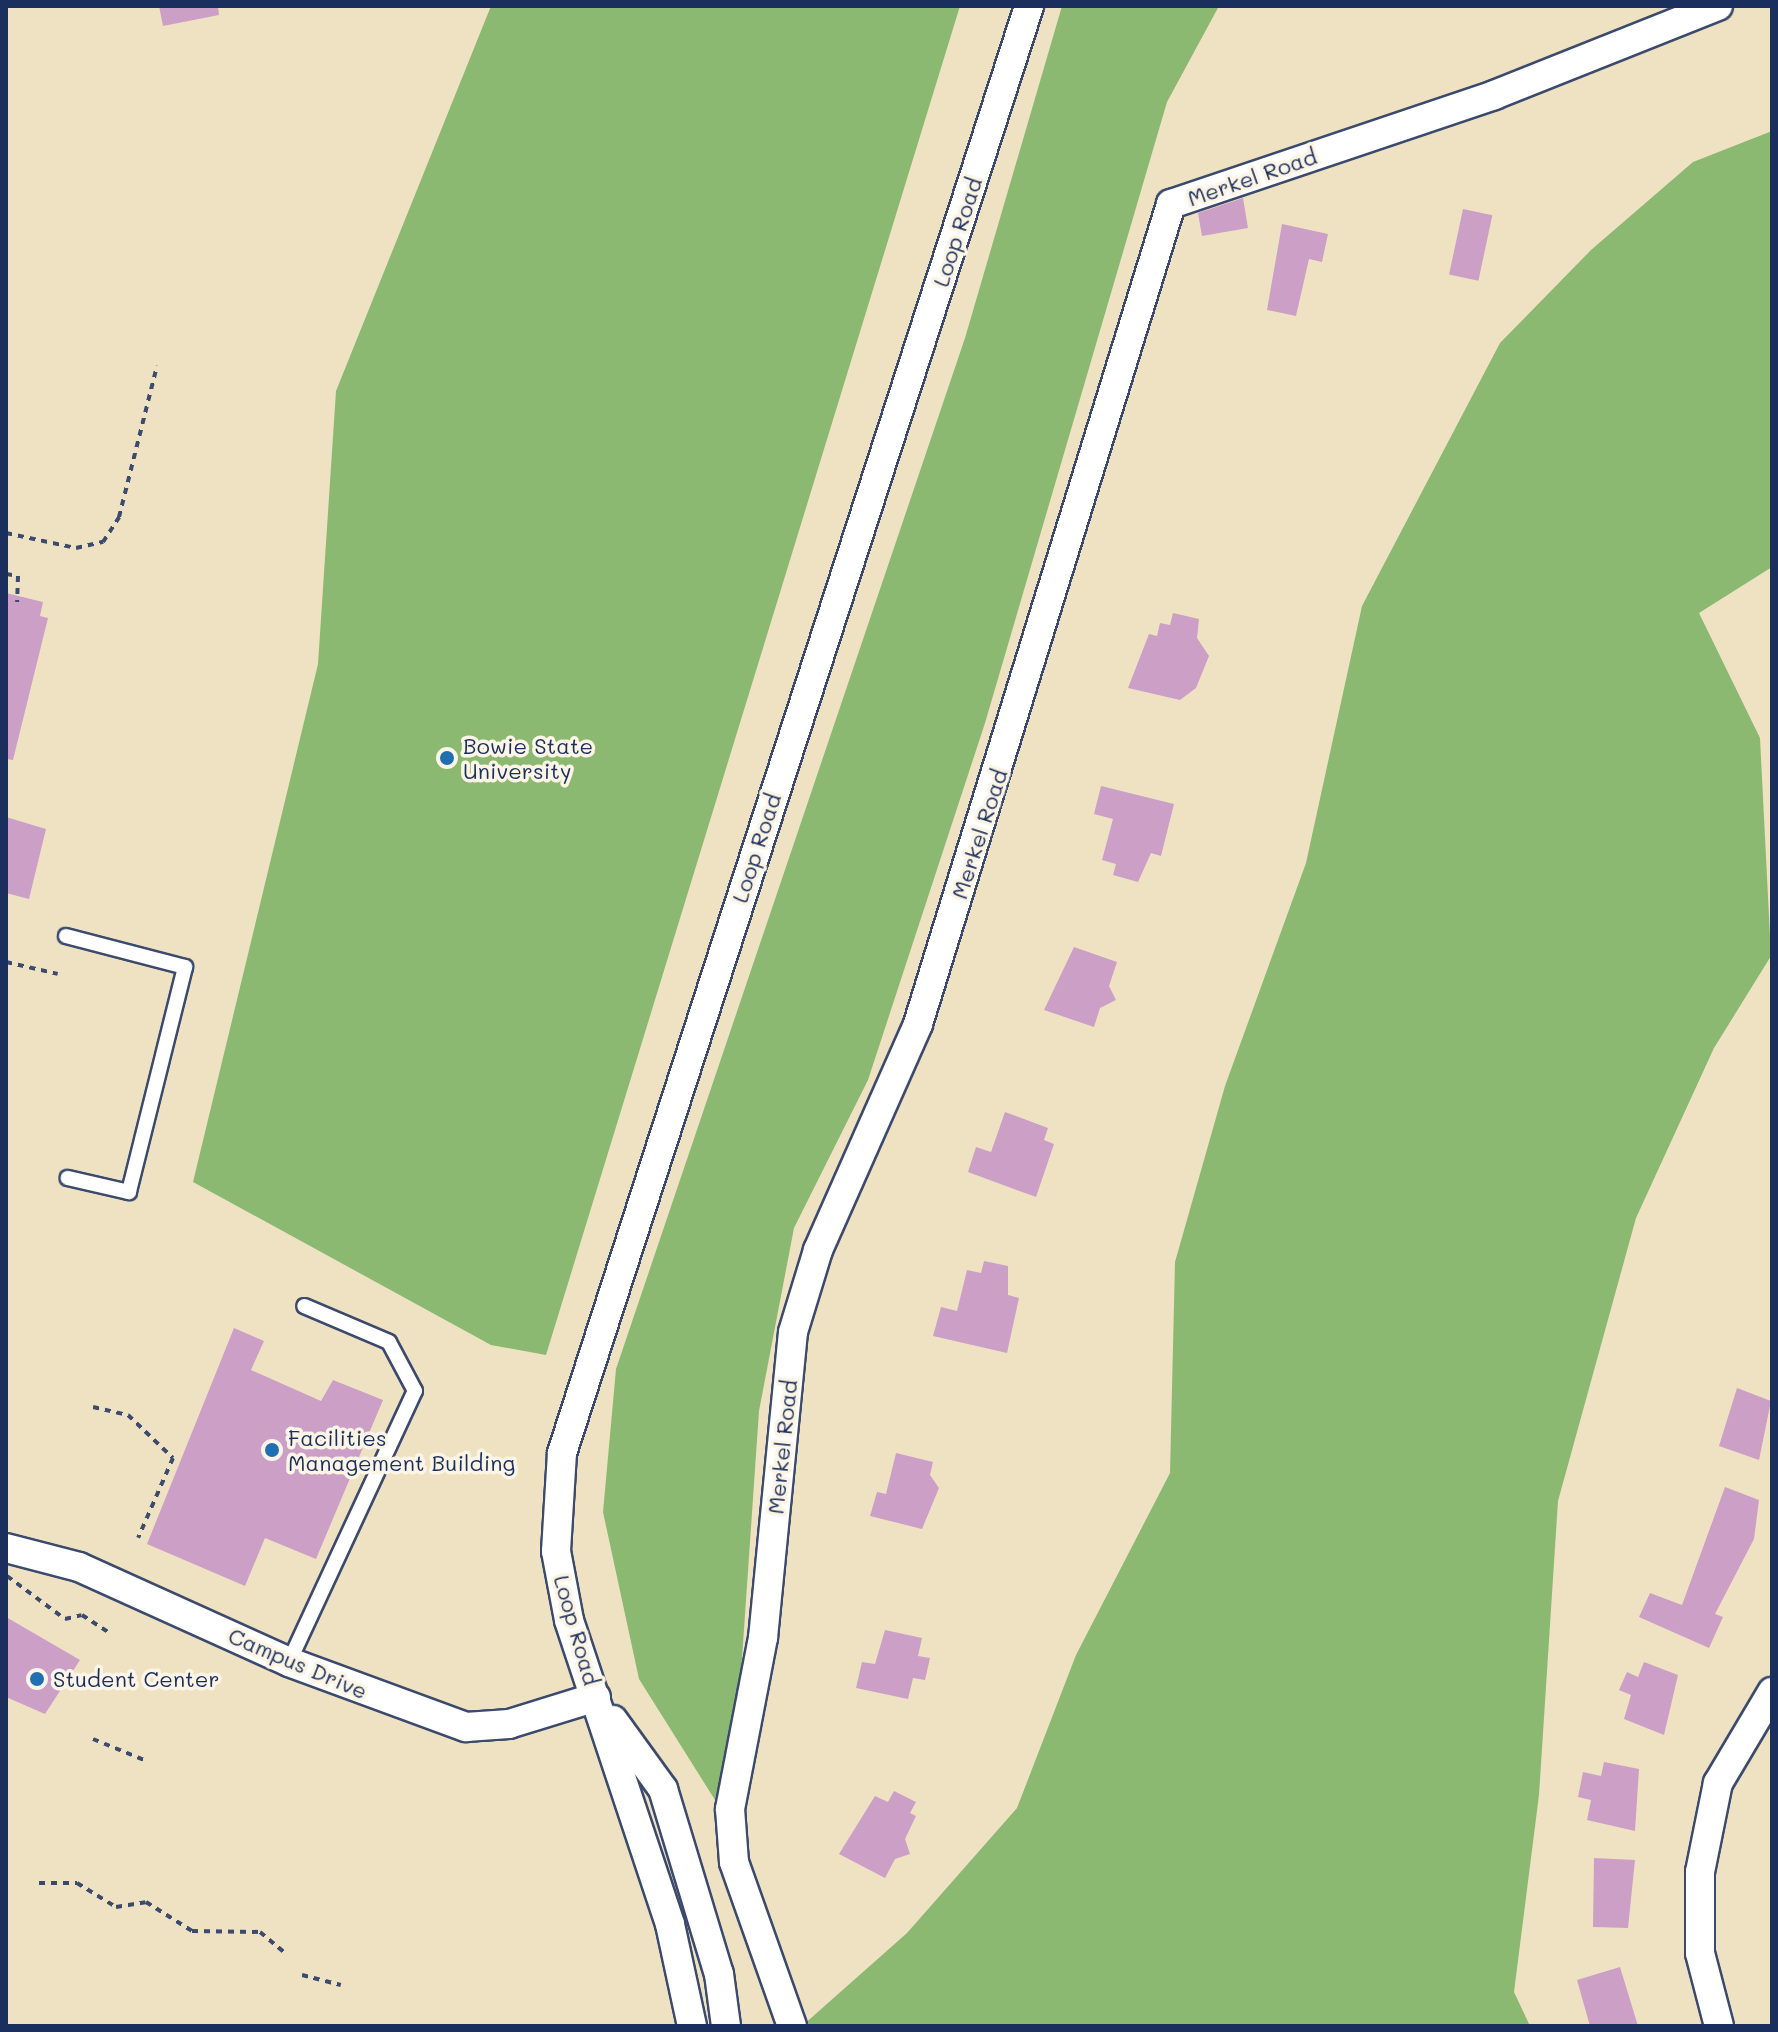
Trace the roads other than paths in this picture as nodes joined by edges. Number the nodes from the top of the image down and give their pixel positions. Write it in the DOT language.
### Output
graph roads {
  1 [pos="1029,6"];
  2 [pos="1718,6"];
  3 [pos="66,936"];
  4 [pos="68,1178"];
  5 [pos="304,1306"];
  6 [pos="6,1548"];
  7 [pos="289,1662"];
  8 [pos="1772,1692"];
  9 [pos="596,1697"];
  10 [pos="692,2026"];
  11 [pos="726,2026"];
  12 [pos="792,2026"];
  13 [pos="1719,2026"];
  1 -- 9 [label="street, Loop Road"];
  2 -- 12 [label="street, Merkel Road"];
  3 -- 4 [label="lane"];
  5 -- 7 [label="lane"];
  6 -- 7 [label="street, Campus Drive"];
  7 -- 9 [label="street, Campus Drive"];
  8 -- 13 [label="street"];
  9 -- 10 [label="street, Loop Road"];
  9 -- 11 [label="street, Loop Road"];
}
